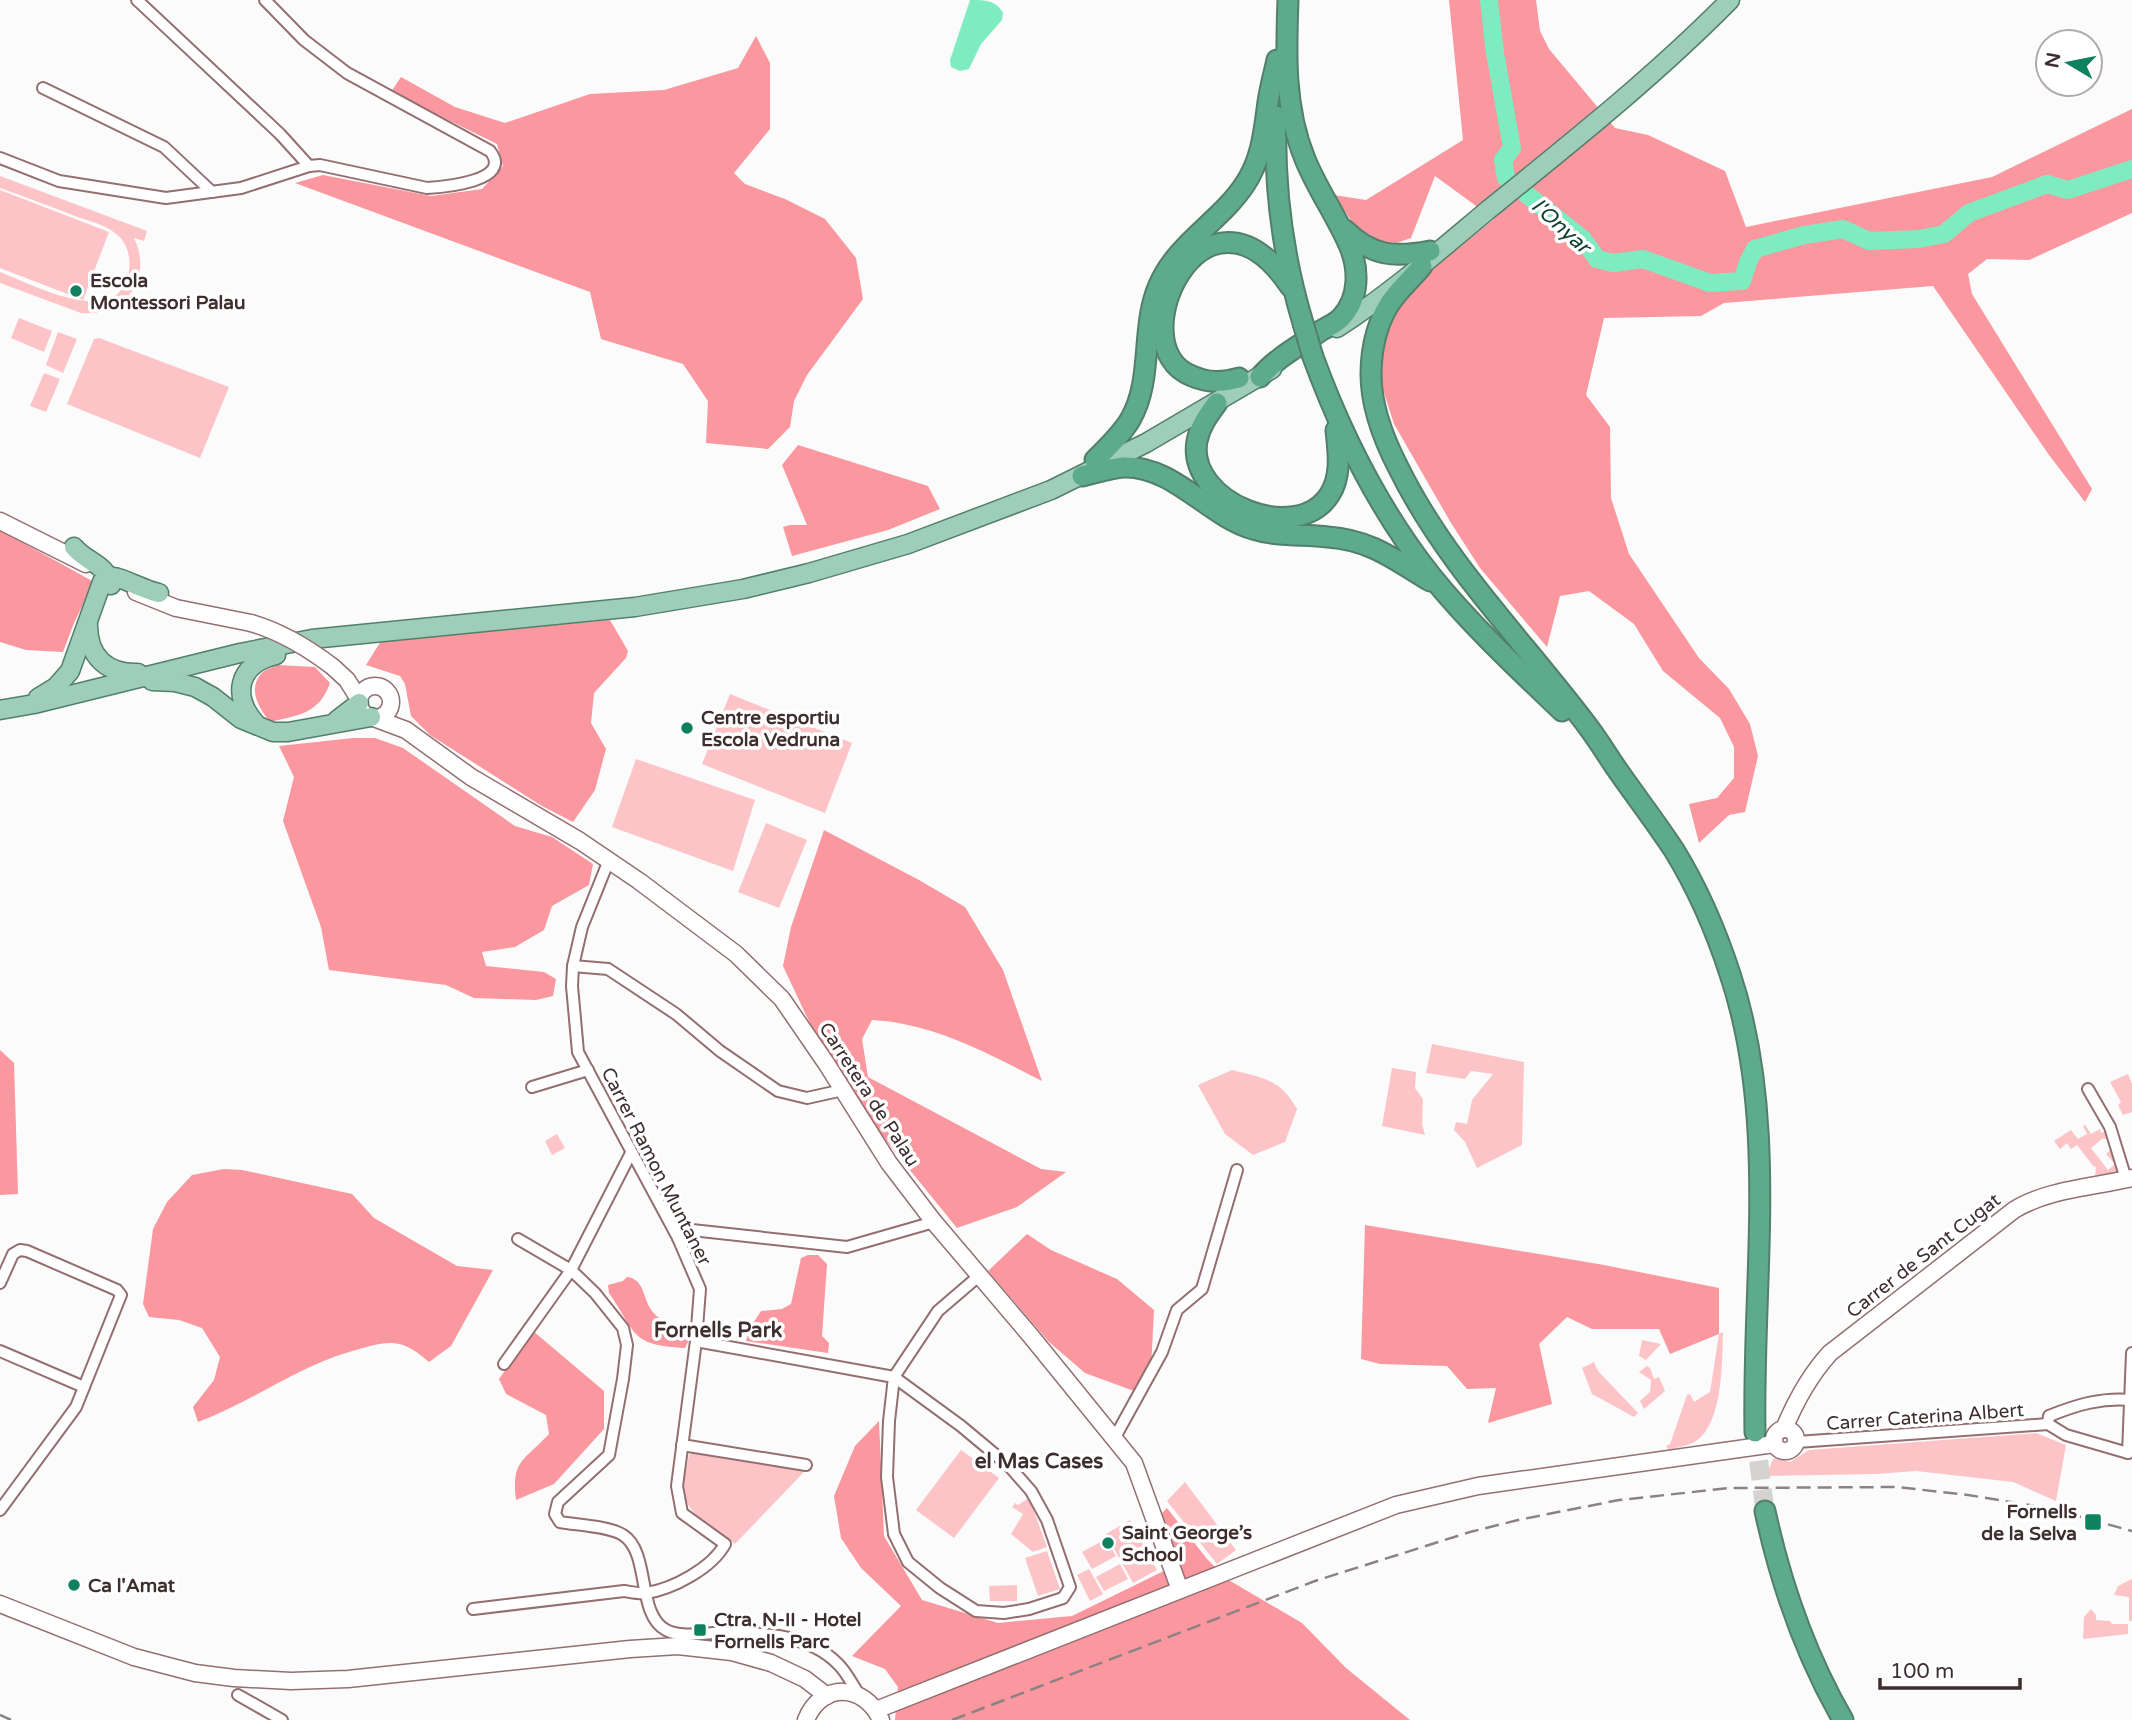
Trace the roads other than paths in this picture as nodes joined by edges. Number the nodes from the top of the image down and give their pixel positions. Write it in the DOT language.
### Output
graph roads {
  1 [pos="137,0"];
  2 [pos="265,0"];
  3 [pos="1279,0"];
  4 [pos="1287,0"];
  5 [pos="1730,0"];
  6 [pos="1276,60"];
  7 [pos="43,88"];
  8 [pos="0,158"];
  9 [pos="310,166"];
  10 [pos="212,192"];
  11 [pos="1342,227"];
  12 [pos="1426,258"];
  13 [pos="1295,294"];
  14 [pos="1347,309"];
  15 [pos="1260,377"];
  16 [pos="1239,378"];
  17 [pos="1217,403"];
  18 [pos="1335,415"];
  19 [pos="1095,460"];
  20 [pos="1082,476"];
  21 [pos="1024,499"];
  22 [pos="2,522"];
  23 [pos="74,547"];
  24 [pos="91,567"];
  25 [pos="127,587"];
  26 [pos="104,588"];
  27 [pos="1442,588"];
  28 [pos="159,593"];
  29 [pos="212,615"];
  30 [pos="89,618"];
  31 [pos="374,631"];
  32 [pos="170,671"];
  33 [pos="347,680"];
  34 [pos="114,685"];
  35 [pos="373,686"];
  36 [pos="391,698"];
  37 [pos="359,701"];
  38 [pos="26,706"];
  39 [pos="0,710"];
  40 [pos="373,718"];
  41 [pos="330,723"];
  42 [pos="259,728"];
  43 [pos="406,730"];
  44 [pos="1616,768"];
  45 [pos="608,860"];
  46 [pos="573,966"];
  47 [pos="588,1070"];
  48 [pos="532,1087"];
  49 [pos="2088,1089"];
  50 [pos="843,1090"];
  51 [pos="631,1153"];
  52 [pos="1237,1170"];
  53 [pos="2129,1179"];
  54 [pos="933,1222"];
  55 [pos="678,1238"];
  56 [pos="518,1239"];
  57 [pos="570,1270"];
  58 [pos="979,1275"];
  59 [pos="0,1283"];
  60 [pos="696,1341"];
  61 [pos="0,1351"];
  62 [pos="2132,1353"];
  63 [pos="504,1364"];
  64 [pos="894,1377"];
  65 [pos="84,1387"];
  66 [pos="2131,1400"];
  67 [pos="2048,1424"];
  68 [pos="1784,1429"];
  69 [pos="1755,1432"];
  70 [pos="1114,1439"];
  71 [pos="1797,1441"];
  72 [pos="1774,1444"];
  73 [pos="682,1445"];
  74 [pos="2130,1452"];
  75 [pos="806,1465"];
  76 [pos="0,1510"];
  77 [pos="1765,1511"];
  78 [pos="1180,1590"];
  79 [pos="646,1593"];
  80 [pos="0,1604"];
  81 [pos="473,1609"];
  82 [pos="786,1670"];
  83 [pos="238,1695"];
  84 [pos="827,1696"];
  85 [pos="860,1696"];
  86 [pos="809,1714"];
  87 [pos="879,1715"];
  88 [pos="282,1720"];
  89 [pos="1843,1720"];
  1 -- 9 [label="street"];
  2 -- 9 [label="street"];
  3 -- 6 [label="highway"];
  4 -- 11 [label="highway"];
  5 -- 12 [label="main road"];
  6 -- 13 [label="highway"];
  6 -- 19 [label="highway"];
  7 -- 10 [label="street"];
  8 -- 10 [label="street"];
  9 -- 10 [label="street"];
  11 -- 12 [label="highway"];
  11 -- 14 [label="highway"];
  12 -- 14 [label="main road"];
  12 -- 15 [label="main road"];
  12 -- 44 [label="highway"];
  13 -- 16 [label="highway"];
  13 -- 18 [label="highway, bridge"];
  14 -- 15 [label="highway"];
  14 -- 16 [label="main road"];
  15 -- 17 [label="main road"];
  16 -- 19 [label="main road"];
  17 -- 18 [label="highway"];
  17 -- 20 [label="main road"];
  18 -- 27 [label="highway"];
  19 -- 21 [label="main road"];
  20 -- 21 [label="main road"];
  20 -- 27 [label="highway"];
  21 -- 31 [label="main road"];
  22 -- 23 [label="street"];
  22 -- 24 [label="street"];
  23 -- 26 [label="main road"];
  23 -- 28 [label="street"];
  24 -- 26 [label="main road"];
  25 -- 26 [label="main road"];
  25 -- 29 [label="street"];
  26 -- 28 [label="main road"];
  26 -- 30 [label="main road"];
  27 -- 44 [label="highway"];
  28 -- 29 [label="street"];
  29 -- 33 [label="street, bridge"];
  30 -- 32 [label="main road"];
  30 -- 38 [label="main road"];
  31 -- 32 [label="main road"];
  31 -- 42 [label="main road"];
  32 -- 34 [label="main road"];
  33 -- 35 [label="street"];
  33 -- 37 [label="street"];
  34 -- 38 [label="main road"];
  34 -- 42 [label="main road"];
  35 -- 36 [label="street"];
  35 -- 37 [label="street"];
  36 -- 40 [label="street"];
  36 -- 43 [label="street, Carretera de Palau"];
  37 -- 40 [label="street"];
  37 -- 41 [label="main road"];
  38 -- 39 [label="main road"];
  40 -- 41 [label="main road"];
  40 -- 43 [label="street, Carretera de Palau"];
  41 -- 42 [label="main road"];
  43 -- 45 [label="street, Carretera de Palau"];
  44 -- 69 [label="highway"];
  45 -- 46 [label="street, Carrer Ramon Muntaner"];
  45 -- 50 [label="street, Carretera de Palau"];
  46 -- 47 [label="street, Carrer Ramon Muntaner"];
  46 -- 50 [label="street"];
  47 -- 48 [label="street"];
  47 -- 51 [label="street, Carrer Ramon Muntaner"];
  49 -- 53 [label="street"];
  50 -- 54 [label="street, Carretera de Palau"];
  51 -- 55 [label="street, Carrer Ramon Muntaner"];
  51 -- 57 [label="street"];
  52 -- 70 [label="street"];
  53 -- 68 [label="street, Carrer de Sant Cugat"];
  54 -- 55 [label="street"];
  54 -- 58 [label="street, Carretera de Palau"];
  55 -- 60 [label="street, Carrer Ramon Muntaner"];
  56 -- 57 [label="street"];
  57 -- 63 [label="street"];
  57 -- 79 [label="street"];
  58 -- 64 [label="street"];
  58 -- 70 [label="street, Carretera de Palau"];
  59 -- 65 [label="street"];
  60 -- 64 [label="street"];
  60 -- 73 [label="street, Carrer Ramon Muntaner"];
  61 -- 65 [label="street"];
  62 -- 66 [label="street"];
  64 -- 64 [label="street"];
  65 -- 76 [label="street"];
  66 -- 67 [label="street"];
  66 -- 74 [label="street"];
  67 -- 71 [label="street, Carrer Caterina Albert"];
  67 -- 74 [label="street, Carrer Caterina Albert"];
  68 -- 71 [label="street"];
  68 -- 72 [label="street"];
  70 -- 78 [label="street, Carretera de Palau"];
  71 -- 72 [label="street"];
  72 -- 78 [label="street"];
  73 -- 75 [label="street"];
  73 -- 79 [label="street, Carrer Ramon Muntaner"];
  77 -- 89 [label="highway"];
  78 -- 87 [label="street"];
  79 -- 81 [label="street"];
  79 -- 85 [label="street"];
  80 -- 82 [label="street"];
  82 -- 84 [label="street"];
  82 -- 86 [label="street"];
  83 -- 88 [label="street"];
  84 -- 85 [label="street"];
  84 -- 86 [label="street"];
  85 -- 87 [label="street"];
}
